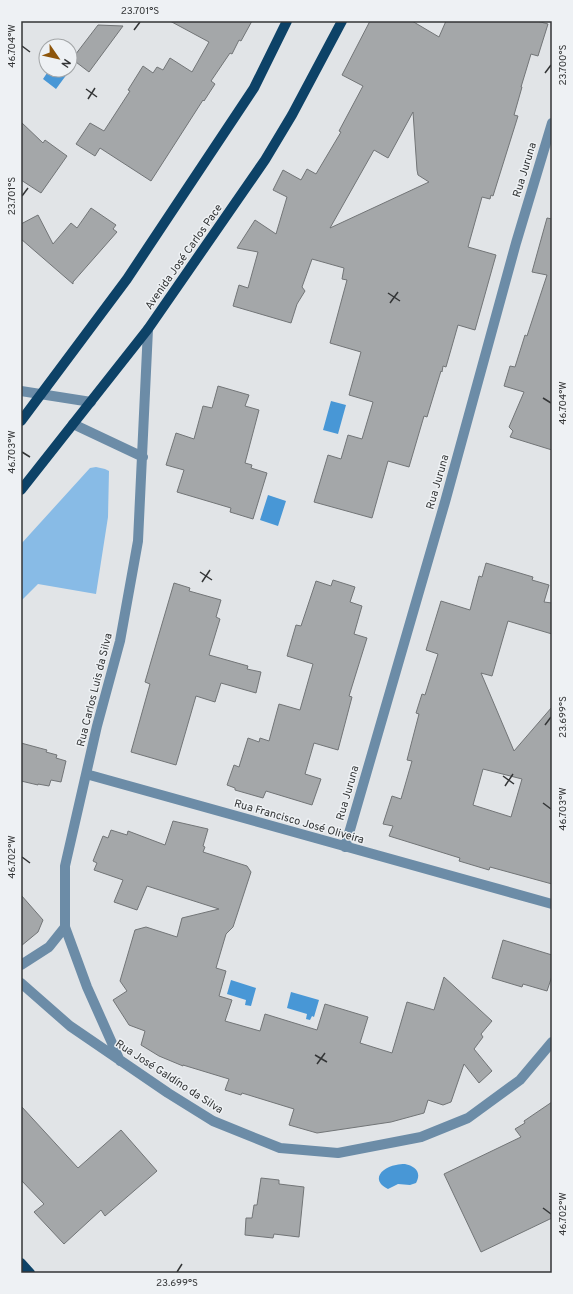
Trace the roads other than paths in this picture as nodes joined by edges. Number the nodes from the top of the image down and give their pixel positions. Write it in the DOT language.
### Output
graph roads {
  1 [pos="287,21"];
  2 [pos="342,21"];
  3 [pos="552,123"];
  4 [pos="148,329"];
  5 [pos="21,391"];
  6 [pos="42,394"];
  7 [pos="91,402"];
  8 [pos="21,421"];
  9 [pos="73,424"];
  10 [pos="143,457"];
  11 [pos="21,490"];
  12 [pos="86,774"];
  13 [pos="345,847"];
  14 [pos="552,904"];
  15 [pos="65,927"];
  16 [pos="21,965"];
  17 [pos="21,983"];
  18 [pos="552,1042"];
  19 [pos="120,1061"];
  20 [pos="21,1263"];
  21 [pos="30,1273"];
  1 -- 6 [label="main road"];
  2 -- 4 [label="main road, Avenida José Carlos Pace"];
  3 -- 13 [label="street, Rua Juruna"];
  4 -- 7 [label="main road, Avenida José Carlos Pace"];
  4 -- 10 [label="street, Rua Carlos Luis da Silva"];
  5 -- 6 [label="street"];
  6 -- 7 [label="street"];
  6 -- 8 [label="main road"];
  7 -- 9 [label="main road, Avenida José Carlos Pace"];
  9 -- 10 [label="street"];
  9 -- 11 [label="main road, Avenida José Carlos Pace"];
  10 -- 12 [label="street, Rua Carlos Luis da Silva"];
  12 -- 13 [label="street, Rua Francisco José Oliveira"];
  12 -- 15 [label="street, Rua Carlos Luis da Silva"];
  13 -- 14 [label="street, Rua Francisco José Oliveira"];
  15 -- 16 [label="street"];
  15 -- 19 [label="street, Rua Carlos Luis da Silva"];
  17 -- 19 [label="street, Rua José Galdíno da Silva"];
  18 -- 19 [label="street, Rua José Galdíno da Silva"];
  20 -- 21 [label="main road"];
}
